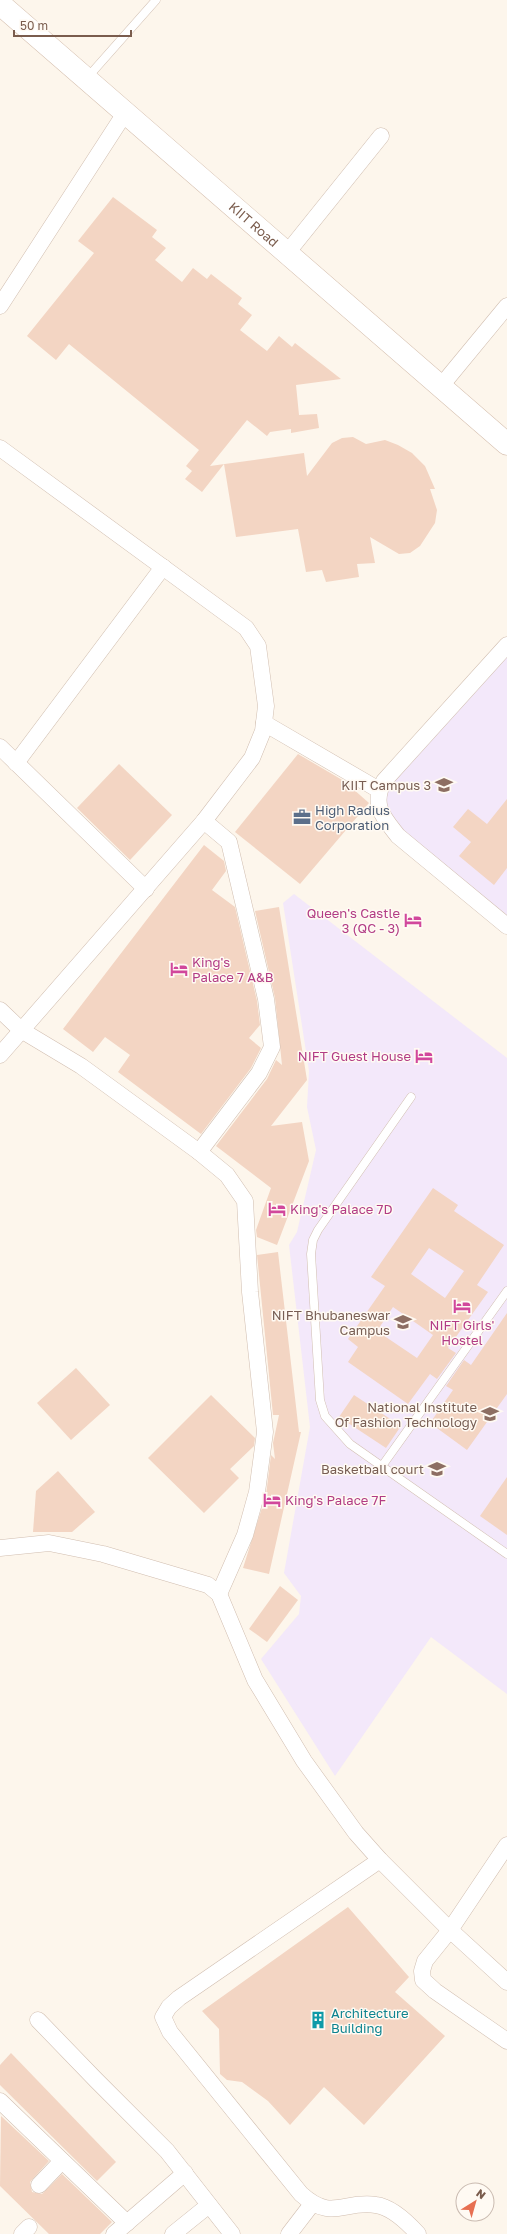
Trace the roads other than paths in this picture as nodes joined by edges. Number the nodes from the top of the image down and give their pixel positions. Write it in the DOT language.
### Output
graph roads {
  1 [pos="156,0"];
  2 [pos="0,4"];
  3 [pos="86,79"];
  4 [pos="125,113"];
  5 [pos="381,136"];
  6 [pos="287,253"];
  7 [pos="0,306"];
  8 [pos="507,306"];
  9 [pos="441,386"];
  10 [pos="507,444"];
  11 [pos="0,448"];
  12 [pos="163,567"];
  13 [pos="507,644"];
  14 [pos="264,723"];
  15 [pos="0,747"];
  16 [pos="16,763"];
  17 [pos="379,790"];
  18 [pos="204,821"];
  19 [pos="146,889"];
  20 [pos="507,926"];
  21 [pos="0,1010"];
  22 [pos="21,1030"];
  23 [pos="0,1055"];
  24 [pos="411,1097"];
  25 [pos="199,1152"];
  26 [pos="507,1291"];
  27 [pos="382,1466"];
  28 [pos="0,1548"];
  29 [pos="507,1554"];
  30 [pos="219,1594"];
  31 [pos="507,1845"];
  32 [pos="380,1860"];
  33 [pos="450,1930"];
  34 [pos="507,1982"];
  35 [pos="38,2020"];
  36 [pos="507,2041"];
  37 [pos="0,2101"];
  38 [pos="62,2161"];
  39 [pos="185,2173"];
  40 [pos="39,2185"];
  41 [pos="312,2204"];
  42 [pos="209,2205"];
  43 [pos="127,2223"];
  44 [pos="114,2234"];
  45 [pos="173,2234"];
  46 [pos="232,2234"];
  47 [pos="289,2234"];
  48 [pos="418,2234"];
  1 -- 3 [label="lane"];
  2 -- 3 [label="main road, KIIT Road"];
  3 -- 4 [label="main road, KIIT Road"];
  4 -- 6 [label="main road, KIIT Road"];
  4 -- 7 [label="street"];
  5 -- 6 [label="street"];
  6 -- 9 [label="main road, KIIT Road"];
  8 -- 9 [label="street"];
  9 -- 10 [label="main road, KIIT Road"];
  11 -- 12 [label="street"];
  12 -- 14 [label="street"];
  12 -- 16 [label="street"];
  13 -- 17 [label="street"];
  14 -- 17 [label="street"];
  14 -- 18 [label="street"];
  15 -- 16 [label="street"];
  16 -- 19 [label="street"];
  17 -- 20 [label="street"];
  18 -- 19 [label="street"];
  18 -- 25 [label="street"];
  19 -- 22 [label="street"];
  21 -- 22 [label="street"];
  22 -- 23 [label="street"];
  22 -- 25 [label="street"];
  24 -- 27 [label="lane"];
  25 -- 30 [label="street"];
  26 -- 27 [label="lane"];
  27 -- 29 [label="lane"];
  28 -- 30 [label="street"];
  30 -- 32 [label="street"];
  31 -- 33 [label="street"];
  32 -- 33 [label="street"];
  32 -- 41 [label="street"];
  33 -- 34 [label="street"];
  33 -- 36 [label="street"];
  35 -- 39 [label="street"];
  37 -- 38 [label="street"];
  38 -- 40 [label="street"];
  38 -- 43 [label="street"];
  39 -- 42 [label="street"];
  39 -- 43 [label="street"];
  41 -- 47 [label="street"];
  41 -- 48 [label="street"];
  42 -- 45 [label="street"];
  42 -- 46 [label="street"];
  43 -- 44 [label="street"];
}
